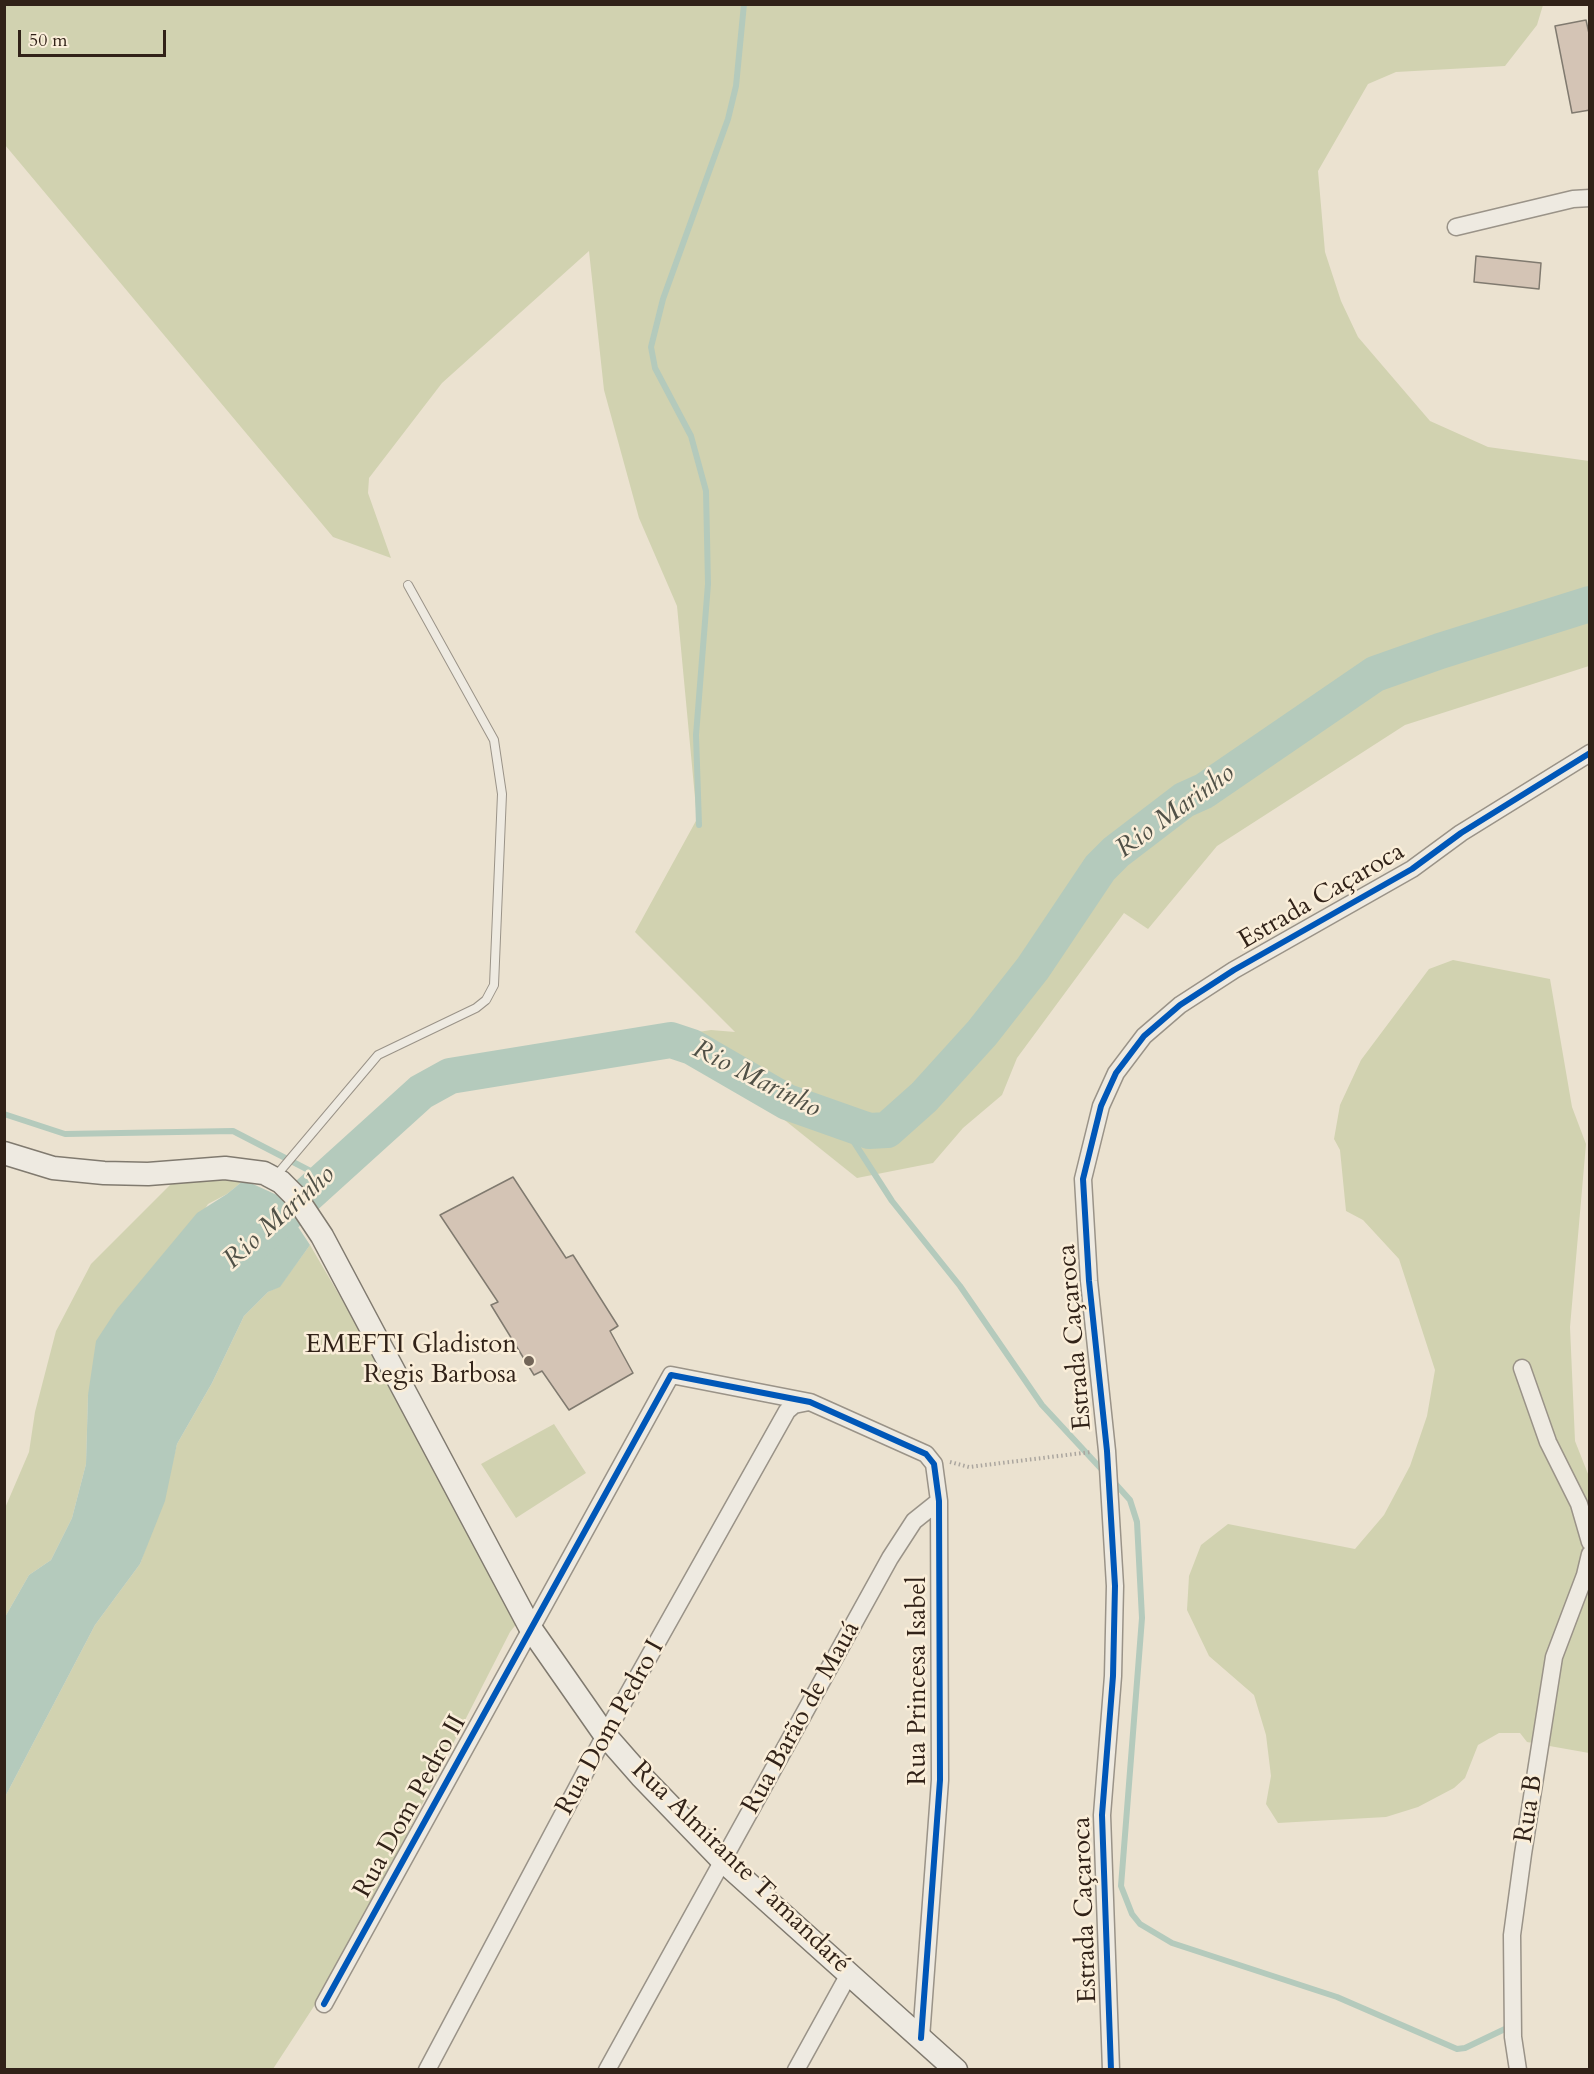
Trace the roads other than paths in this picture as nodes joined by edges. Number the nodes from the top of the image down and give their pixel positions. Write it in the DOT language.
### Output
graph roads {
  1 [pos="1590,198"];
  2 [pos="1456,226"];
  3 [pos="408,585"];
  4 [pos="1590,753"];
  5 [pos="4,1153"];
  6 [pos="278,1179"];
  7 [pos="1522,1368"];
  8 [pos="810,1402"];
  9 [pos="939,1501"];
  10 [pos="1590,1542"];
  11 [pos="1590,1554"];
  12 [pos="531,1629"];
  13 [pos="605,1735"];
  14 [pos="723,1861"];
  15 [pos="849,1974"];
  16 [pos="324,2004"];
  17 [pos="921,2038"];
  18 [pos="427,2070"];
  19 [pos="607,2070"];
  20 [pos="796,2070"];
  21 [pos="956,2070"];
  22 [pos="1111,2070"];
  23 [pos="1518,2070"];
  1 -- 2 [label="street"];
  3 -- 6 [label="lane"];
  4 -- 22 [label="street, Estrada Caçaroca"];
  5 -- 6 [label="main road"];
  6 -- 12 [label="main road, Rua Almirante Tamandaré"];
  7 -- 10 [label="street"];
  8 -- 9 [label="street, Rua Princesa Isabel"];
  8 -- 12 [label="street, Rua Dom Pedro II"];
  8 -- 13 [label="street, Rua Dom Pedro I"];
  9 -- 14 [label="street, Rua Barão de Mauá"];
  9 -- 17 [label="street, Rua Princesa Isabel"];
  11 -- 23 [label="street, Rua B"];
  12 -- 13 [label="main road, Rua Almirante Tamandaré"];
  12 -- 16 [label="street, Rua Dom Pedro II"];
  13 -- 14 [label="main road, Rua Almirante Tamandaré"];
  13 -- 18 [label="street, Rua Dom Pedro I"];
  14 -- 15 [label="main road, Rua Almirante Tamandaré"];
  14 -- 19 [label="street, Rua Barão de Mauá"];
  15 -- 17 [label="main road, Rua Almirante Tamandaré"];
  15 -- 20 [label="street"];
  17 -- 21 [label="main road, Rua Almirante Tamandaré"];
}
